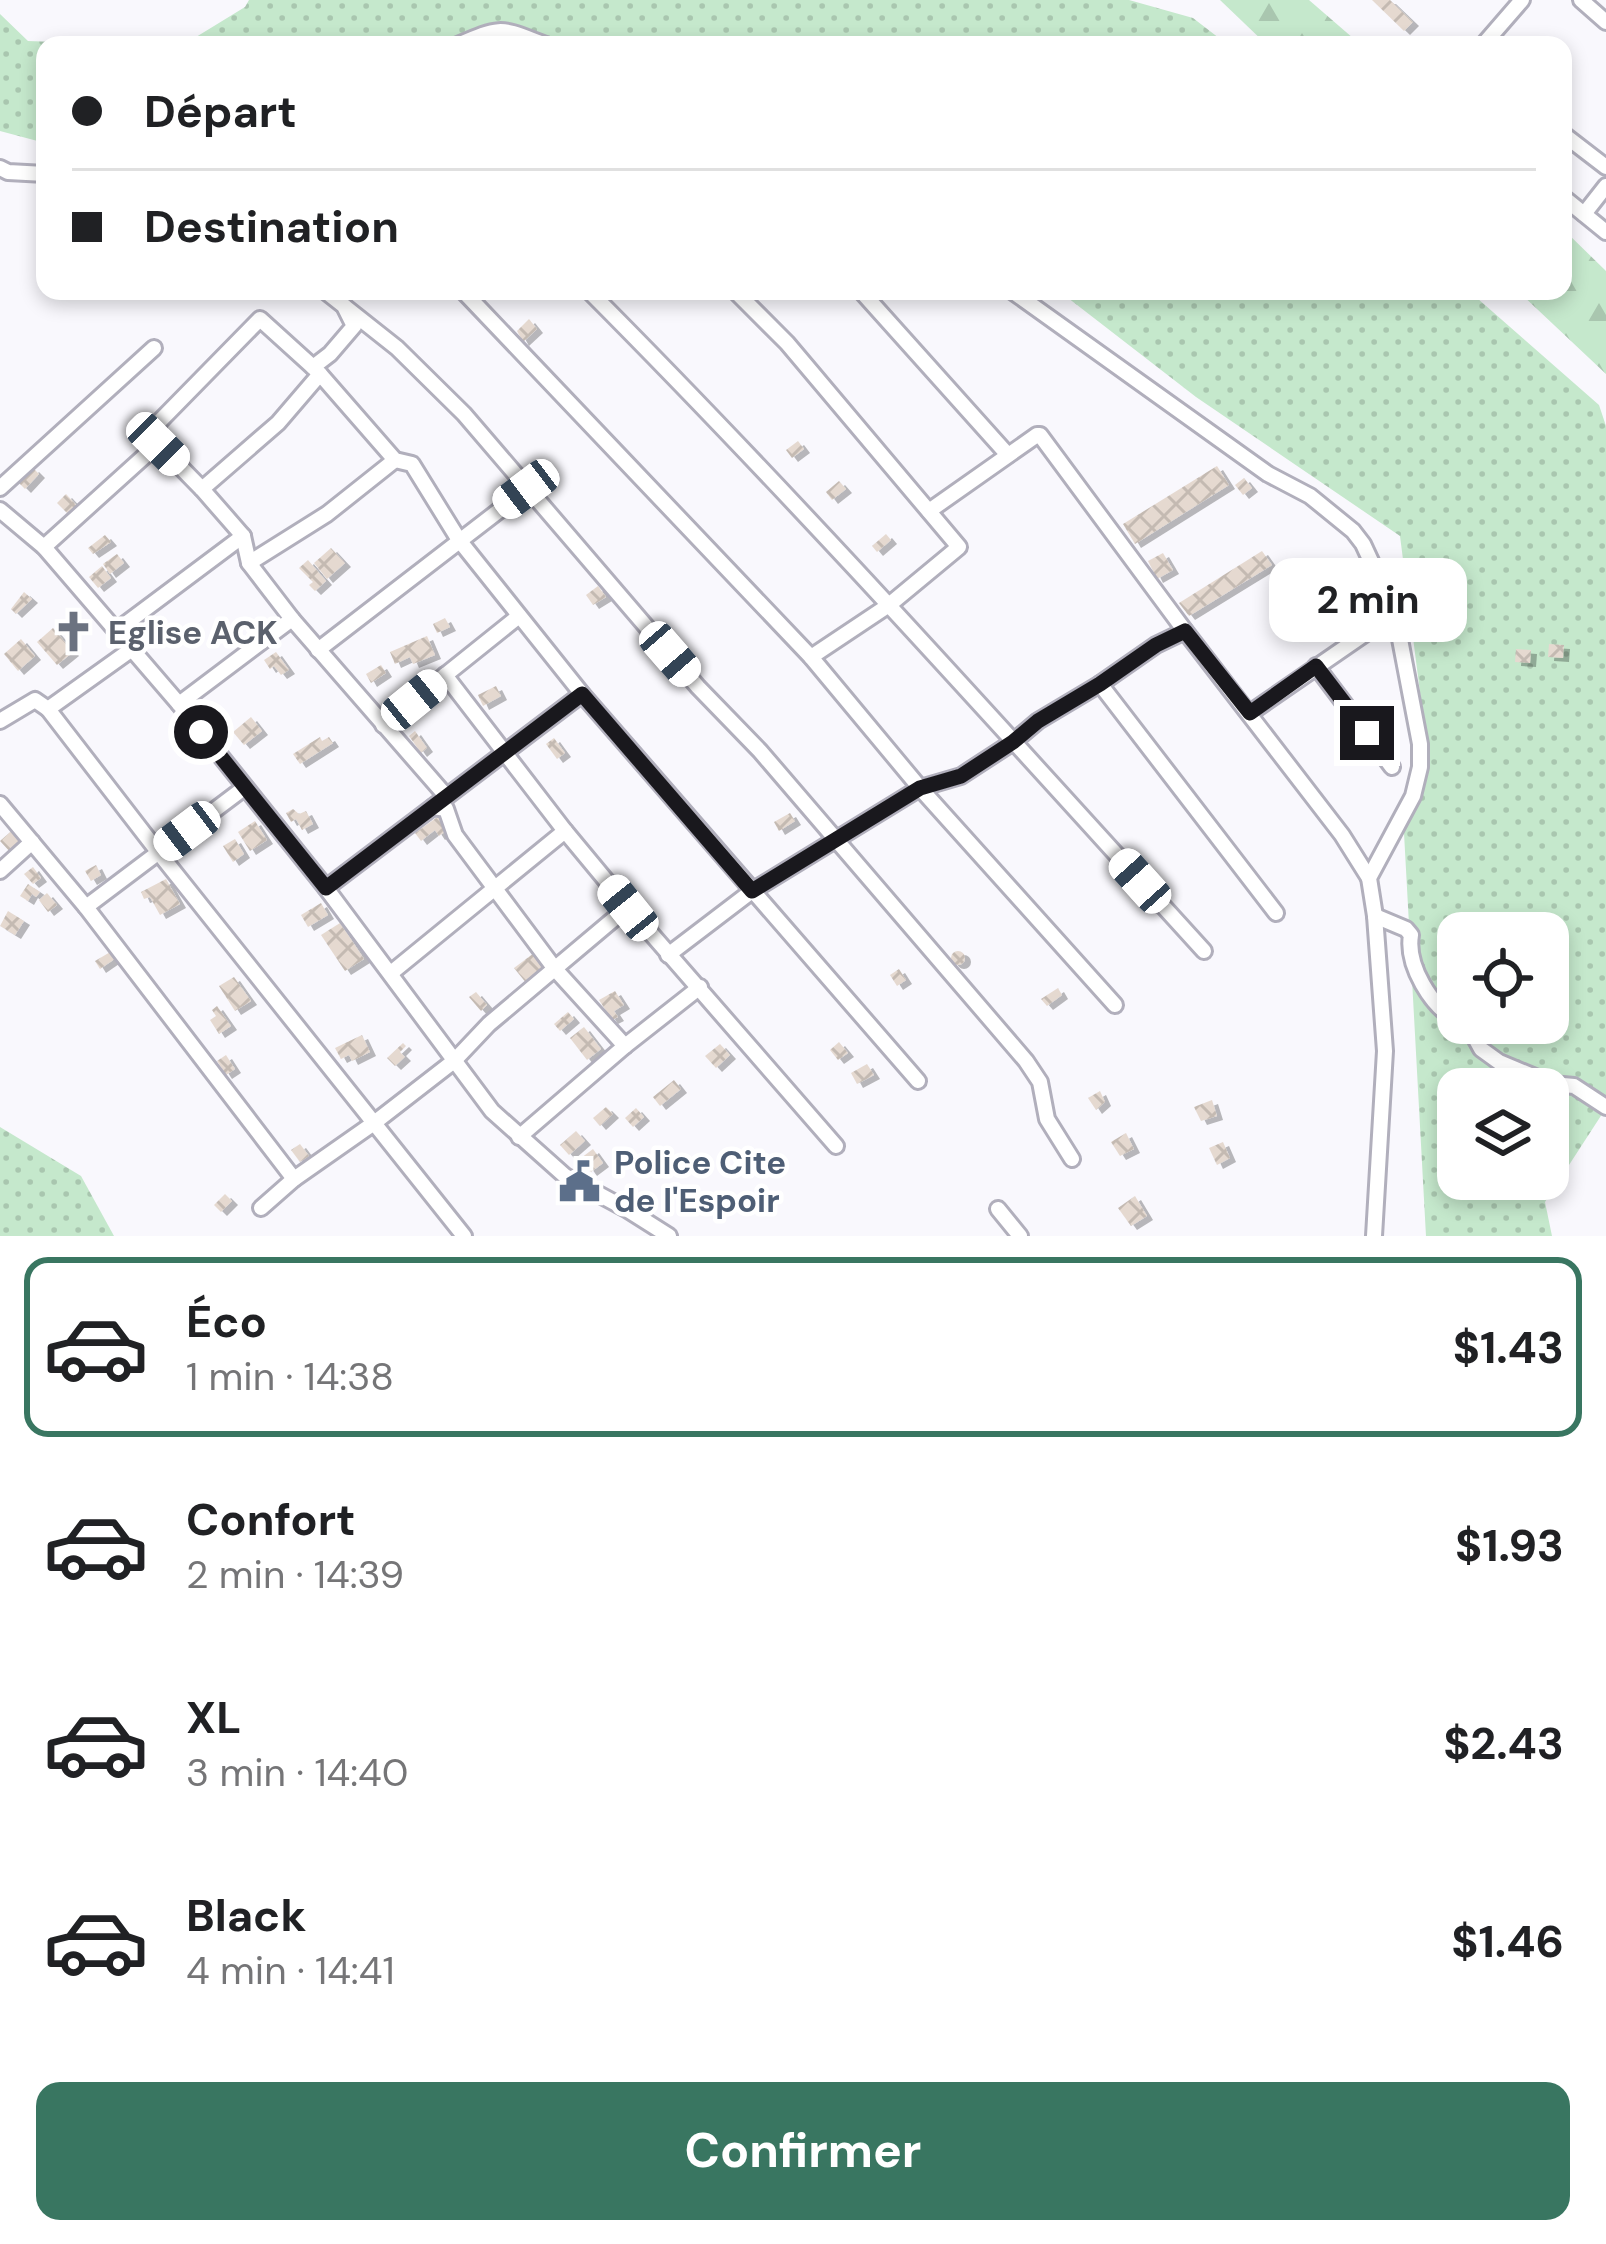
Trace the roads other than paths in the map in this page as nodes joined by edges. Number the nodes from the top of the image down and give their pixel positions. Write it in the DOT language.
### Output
graph roads {
  1 [pos="1522,0"];
  2 [pos="1580,0"];
  3 [pos="1606,22"];
  4 [pos="479,36"];
  5 [pos="521,36"];
  6 [pos="1491,36"];
  7 [pos="1572,141"];
  8 [pos="0,167"];
  9 [pos="1606,167"];
  10 [pos="36,174"];
  11 [pos="1606,186"];
  12 [pos="1572,204"];
  13 [pos="1584,214"];
  14 [pos="1606,232"];
  15 [pos="336,300"];
  16 [pos="473,300"];
  17 [pos="598,300"];
  18 [pos="745,300"];
  19 [pos="869,300"];
  20 [pos="1025,300"];
  21 [pos="344,307"];
  22 [pos="154,348"];
  23 [pos="316,370"];
  24 [pos="158,444"];
  25 [pos="1008,455"];
  26 [pos="395,460"];
  27 [pos="0,488"];
  28 [pos="202,489"];
  29 [pos="526,489"];
  30 [pos="0,510"];
  31 [pos="929,511"];
  32 [pos="243,536"];
  33 [pos="459,540"];
  34 [pos="44,547"];
  35 [pos="250,563"];
  36 [pos="890,604"];
  37 [pos="1395,613"];
  38 [pos="519,616"];
  39 [pos="292,620"];
  40 [pos="116,631"];
  41 [pos="1185,631"];
  42 [pos="132,649"];
  43 [pos="318,650"];
  44 [pos="812,657"];
  45 [pos="1316,666"];
  46 [pos="446,675"];
  47 [pos="1100,684"];
  48 [pos="582,694"];
  49 [pos="179,704"];
  50 [pos="48,709"];
  51 [pos="1250,713"];
  52 [pos="0,721"];
  53 [pos="383,725"];
  54 [pos="1013,742"];
  55 [pos="505,753"];
  56 [pos="1392,767"];
  57 [pos="244,788"];
  58 [pos="920,788"];
  59 [pos="440,802"];
  60 [pos="0,804"];
  61 [pos="565,831"];
  62 [pos="836,839"];
  63 [pos="32,842"];
  64 [pos="159,853"];
  65 [pos="0,871"];
  66 [pos="1369,878"];
  67 [pos="326,888"];
  68 [pos="496,888"];
  69 [pos="752,891"];
  70 [pos="86,907"];
  71 [pos="628,908"];
  72 [pos="1276,913"];
  73 [pos="1375,916"];
  74 [pos="1204,951"];
  75 [pos="668,955"];
  76 [pos="555,969"];
  77 [pos="391,973"];
  78 [pos="700,988"];
  79 [pos="1437,1002"];
  80 [pos="1115,1004"];
  81 [pos="1478,1044"];
  82 [pos="625,1046"];
  83 [pos="454,1061"];
  84 [pos="918,1081"];
  85 [pos="1606,1107"];
  86 [pos="374,1123"];
  87 [pos="519,1137"];
  88 [pos="836,1146"];
  89 [pos="1072,1159"];
  90 [pos="295,1179"];
  91 [pos="261,1208"];
  92 [pos="998,1209"];
  93 [pos="464,1236"];
  94 [pos="669,1236"];
  95 [pos="1020,1236"];
  96 [pos="1373,1236"];
  1 -- 6 [label="street"];
  2 -- 3 [label="street"];
  4 -- 5 [label="street"];
  7 -- 9 [label="street"];
  8 -- 10 [label="street"];
  11 -- 13 [label="street"];
  12 -- 13 [label="street"];
  13 -- 14 [label="street"];
  15 -- 21 [label="street"];
  16 -- 44 [label="street"];
  17 -- 36 [label="street"];
  18 -- 31 [label="street"];
  19 -- 25 [label="street"];
  20 -- 37 [label="street"];
  21 -- 23 [label="street"];
  21 -- 29 [label="street"];
  22 -- 27 [label="street"];
  23 -- 24 [label="street"];
  23 -- 26 [label="street"];
  23 -- 28 [label="street"];
  24 -- 28 [label="street"];
  24 -- 34 [label="street"];
  25 -- 31 [label="street"];
  25 -- 41 [label="street"];
  26 -- 33 [label="street"];
  26 -- 35 [label="street"];
  28 -- 32 [label="street"];
  29 -- 33 [label="street"];
  29 -- 62 [label="street"];
  30 -- 34 [label="street"];
  31 -- 36 [label="street"];
  32 -- 35 [label="street"];
  32 -- 40 [label="street"];
  33 -- 38 [label="street"];
  33 -- 43 [label="street"];
  34 -- 40 [label="street"];
  35 -- 39 [label="street"];
  36 -- 44 [label="street"];
  36 -- 54 [label="street"];
  37 -- 45 [label="street"];
  37 -- 66 [label="street"];
  38 -- 46 [label="street"];
  38 -- 48 [label="street"];
  39 -- 43 [label="street"];
  39 -- 49 [label="street"];
  40 -- 42 [label="street"];
  41 -- 47 [label="street"];
  41 -- 51 [label="street"];
  42 -- 49 [label="street"];
  42 -- 50 [label="street"];
  43 -- 53 [label="street"];
  44 -- 58 [label="street"];
  45 -- 51 [label="street"];
  45 -- 56 [label="street"];
  46 -- 53 [label="street"];
  46 -- 55 [label="street"];
  47 -- 54 [label="street"];
  47 -- 72 [label="street"];
  48 -- 55 [label="street"];
  48 -- 69 [label="street"];
  49 -- 57 [label="street"];
  50 -- 52 [label="street"];
  50 -- 64 [label="street"];
  51 -- 66 [label="street"];
  53 -- 59 [label="street"];
  54 -- 58 [label="street"];
  54 -- 74 [label="street"];
  55 -- 59 [label="street"];
  55 -- 61 [label="street"];
  57 -- 64 [label="street"];
  57 -- 67 [label="street"];
  58 -- 62 [label="street"];
  58 -- 80 [label="street"];
  59 -- 67 [label="street"];
  59 -- 68 [label="street"];
  60 -- 63 [label="street"];
  61 -- 68 [label="street"];
  61 -- 71 [label="street"];
  62 -- 69 [label="street"];
  62 -- 89 [label="street"];
  63 -- 65 [label="street"];
  63 -- 70 [label="street"];
  64 -- 70 [label="street"];
  64 -- 86 [label="street"];
  66 -- 73 [label="street"];
  67 -- 77 [label="street"];
  68 -- 76 [label="street"];
  68 -- 77 [label="street"];
  69 -- 75 [label="street"];
  69 -- 84 [label="street"];
  70 -- 90 [label="street"];
  71 -- 75 [label="street"];
  71 -- 76 [label="street"];
  73 -- 79 [label="street"];
  73 -- 96 [label="street"];
  75 -- 78 [label="street"];
  76 -- 82 [label="street"];
  76 -- 83 [label="street"];
  77 -- 83 [label="street"];
  78 -- 82 [label="street"];
  78 -- 88 [label="street"];
  81 -- 85 [label="street"];
  82 -- 87 [label="street"];
  83 -- 86 [label="street"];
  83 -- 87 [label="street"];
  86 -- 90 [label="street"];
  86 -- 93 [label="street"];
  87 -- 94 [label="street"];
  90 -- 91 [label="street"];
  92 -- 95 [label="street"];
}
